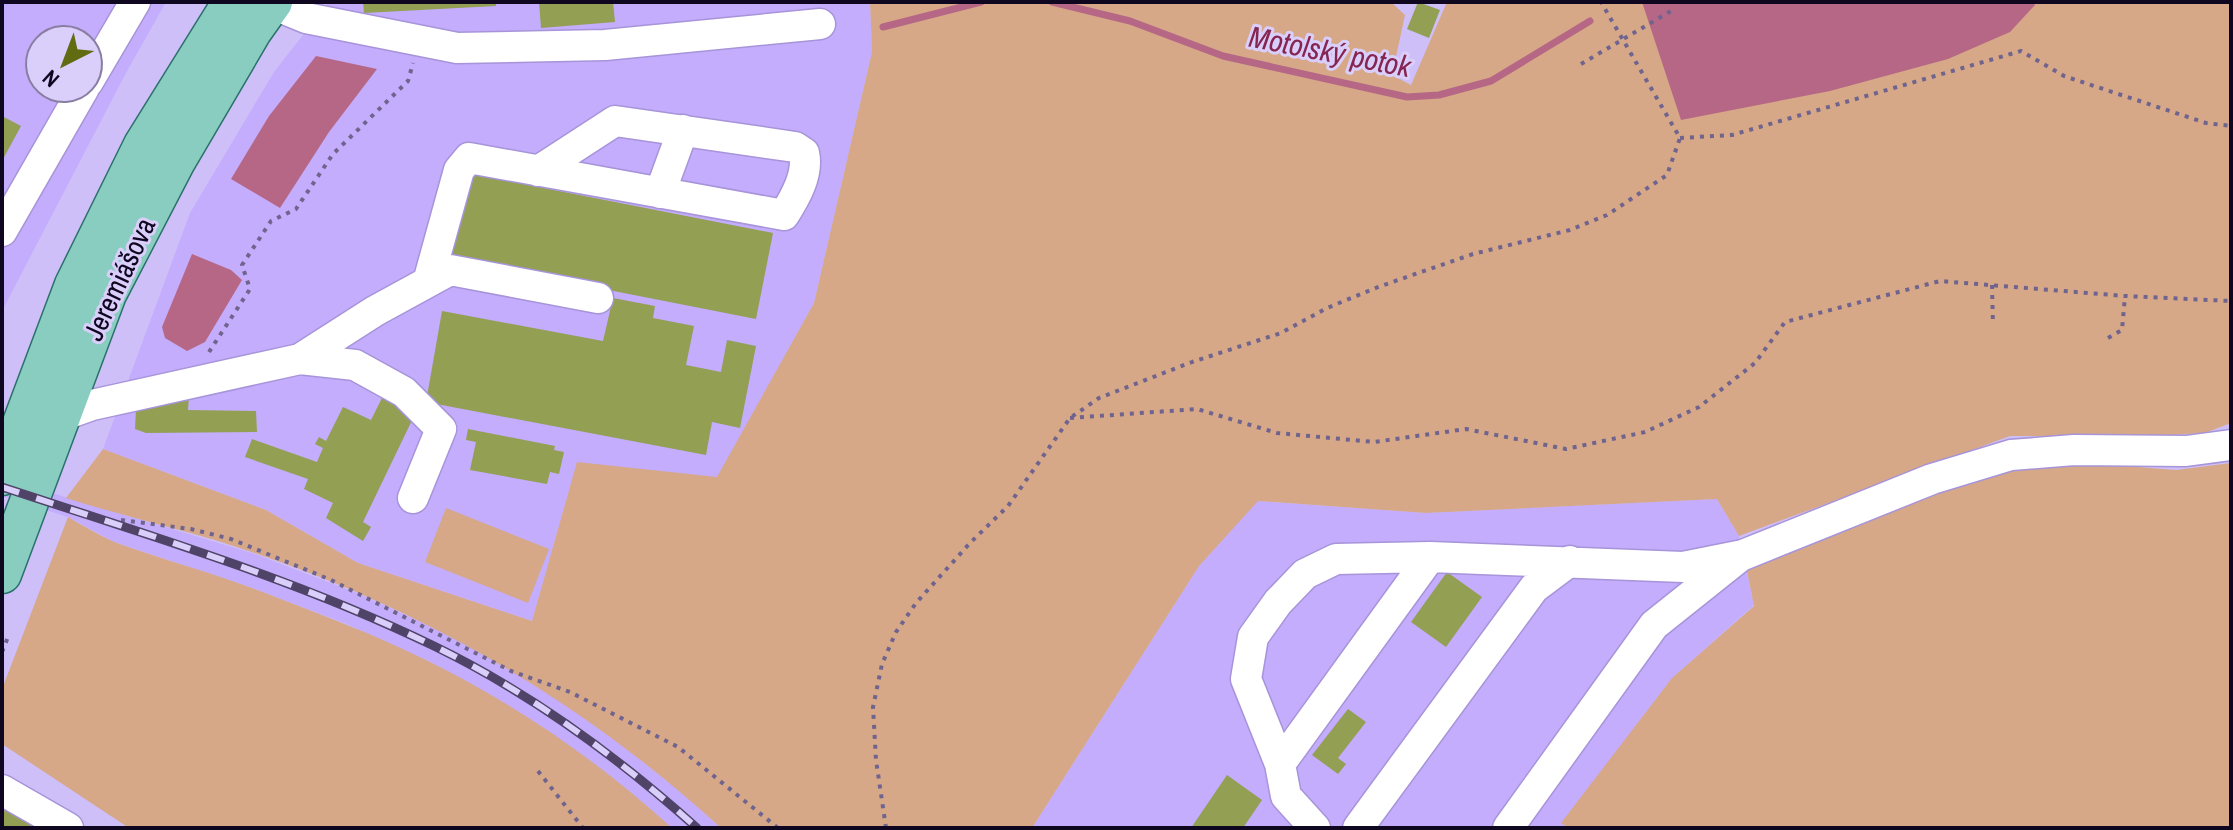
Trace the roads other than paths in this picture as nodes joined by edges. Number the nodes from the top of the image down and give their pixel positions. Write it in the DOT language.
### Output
graph roads {
  1 [pos="135,2"];
  2 [pos="232,2"];
  3 [pos="272,3"];
  4 [pos="820,24"];
  5 [pos="104,55"];
  6 [pos="75,104"];
  7 [pos="683,130"];
  8 [pos="538,171"];
  9 [pos="660,193"];
  10 [pos="2,231"];
  11 [pos="428,282"];
  12 [pos="598,298"];
  13 [pos="300,359"];
  14 [pos="61,416"];
  15 [pos="2231,445"];
  16 [pos="2,476"];
  17 [pos="413,498"];
  18 [pos="1743,555"];
  19 [pos="1430,557"];
  20 [pos="1570,561"];
  21 [pos="2,574"];
  22 [pos="1280,764"];
  23 [pos="2,790"];
  24 [pos="68,828"];
  25 [pos="1315,828"];
  26 [pos="1358,828"];
  27 [pos="1508,828"];
  1 -- 5 [label="lane"];
  2 -- 16 [label="main road, Jeremiášova"];
  3 -- 4 [label="lane"];
  3 -- 14 [label="main road, Jeremiášova"];
  6 -- 10 [label="lane"];
  7 -- 8 [label="lane"];
  7 -- 9 [label="lane"];
  7 -- 9 [label="lane"];
  8 -- 9 [label="lane"];
  8 -- 11 [label="lane"];
  11 -- 12 [label="lane"];
  11 -- 13 [label="lane"];
  13 -- 14 [label="lane"];
  13 -- 17 [label="lane"];
  14 -- 21 [label="main road, Jeremiášova"];
  15 -- 18 [label="lane"];
  18 -- 20 [label="lane"];
  18 -- 27 [label="lane"];
  19 -- 20 [label="lane"];
  19 -- 22 [label="lane"];
  19 -- 22 [label="lane"];
  20 -- 26 [label="lane"];
  22 -- 25 [label="lane"];
  23 -- 24 [label="lane"];
}
